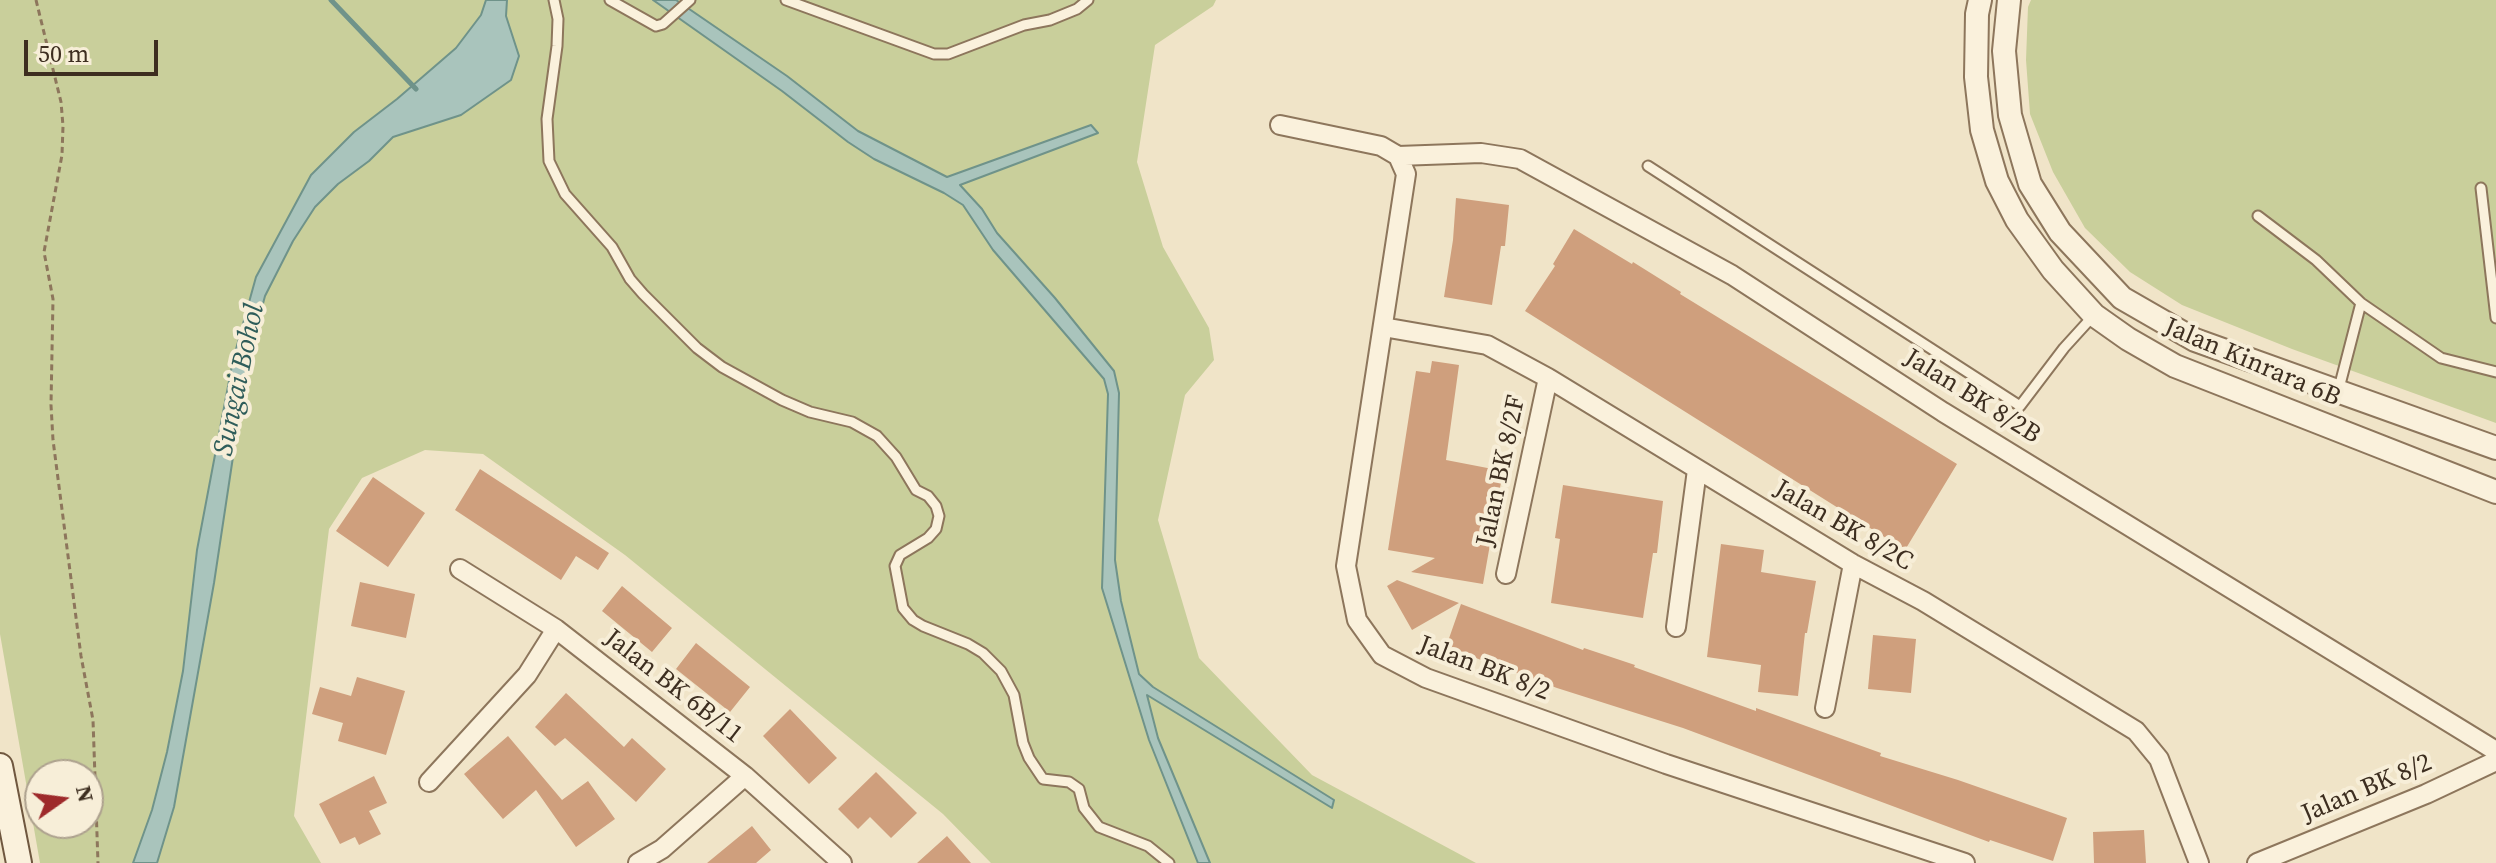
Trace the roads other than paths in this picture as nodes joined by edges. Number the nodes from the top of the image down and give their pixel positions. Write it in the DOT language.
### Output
graph roads {
  1 [pos="554,0"];
  2 [pos="610,0"];
  3 [pos="690,0"];
  4 [pos="786,0"];
  5 [pos="1088,0"];
  6 [pos="1980,0"];
  7 [pos="2009,0"];
  8 [pos="1280,125"];
  9 [pos="1398,156"];
  10 [pos="1648,166"];
  11 [pos="2481,188"];
  12 [pos="2258,216"];
  13 [pos="2361,303"];
  14 [pos="2094,315"];
  15 [pos="2496,318"];
  16 [pos="1383,327"];
  17 [pos="2496,372"];
  18 [pos="1548,378"];
  19 [pos="2338,392"];
  20 [pos="2496,448"];
  21 [pos="1697,470"];
  22 [pos="2496,492"];
  23 [pos="1853,564"];
  24 [pos="460,569"];
  25 [pos="1506,574"];
  26 [pos="1676,627"];
  27 [pos="556,629"];
  28 [pos="1825,708"];
  29 [pos="2496,751"];
  30 [pos="2496,761"];
  31 [pos="0,766"];
  32 [pos="745,776"];
  33 [pos="429,782"];
  34 [pos="0,829"];
  35 [pos="11,863"];
  36 [pos="19,863"];
  37 [pos="638,863"];
  38 [pos="842,863"];
  39 [pos="1169,863"];
  40 [pos="1965,863"];
  41 [pos="2199,863"];
  42 [pos="2257,863"];
  1 -- 39 [label="lane"];
  2 -- 3 [label="lane"];
  4 -- 5 [label="lane"];
  6 -- 14 [label="street, Jalan Kinrara 6B"];
  7 -- 19 [label="street, Jalan Kinrara 6B"];
  8 -- 9 [label="street"];
  9 -- 16 [label="street, Jalan BK 8/2"];
  9 -- 29 [label="street, Jalan BK 8/2B"];
  10 -- 14 [label="lane"];
  11 -- 15 [label="lane"];
  12 -- 13 [label="lane"];
  13 -- 17 [label="lane"];
  13 -- 19 [label="lane"];
  14 -- 22 [label="street, Jalan Kinrara 6B"];
  16 -- 18 [label="street, Jalan BK 8/2C"];
  16 -- 40 [label="street, Jalan BK 8/2"];
  18 -- 21 [label="street, Jalan BK 8/2C"];
  18 -- 25 [label="street, Jalan BK 8/2F"];
  19 -- 20 [label="street, Jalan Kinrara 6B"];
  21 -- 23 [label="street, Jalan BK 8/2C"];
  21 -- 26 [label="street"];
  23 -- 28 [label="street"];
  23 -- 41 [label="street, Jalan BK 8/2C"];
  24 -- 27 [label="street, Jalan BK 6B/11"];
  27 -- 32 [label="street, Jalan BK 6B/11"];
  27 -- 33 [label="street"];
  30 -- 42 [label="street, Jalan BK 8/2"];
  31 -- 36 [label="main road"];
  32 -- 37 [label="street"];
  32 -- 38 [label="street, Jalan BK 6B/11"];
  34 -- 35 [label="street"];
}
